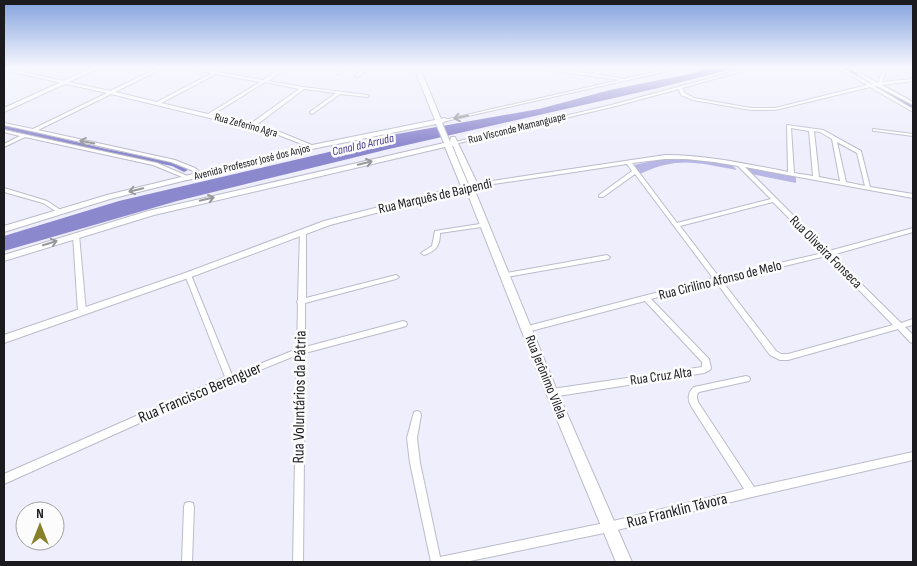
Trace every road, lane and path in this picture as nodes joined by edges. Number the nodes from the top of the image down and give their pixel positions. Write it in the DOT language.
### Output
graph roads {
  1 [pos="38,94"];
  2 [pos="107,94"];
  3 [pos="116,94"];
  4 [pos="175,94"];
  5 [pos="244,94"];
  6 [pos="294,94"];
  7 [pos="336,94"];
  8 [pos="352,94"];
  9 [pos="430,94"];
  10 [pos="433,94"];
  11 [pos="563,94"];
  12 [pos="653,94"];
  13 [pos="684,94"];
  14 [pos="838,94"];
  15 [pos="889,94"];
  16 [pos="896,94"];
  17 [pos="368,96"];
  18 [pos="912,102"];
  19 [pos="157,104"];
  20 [pos="4,110"];
  21 [pos="913,112"];
  22 [pos="312,113"];
  23 [pos="210,115"];
  24 [pos="443,122"];
  25 [pos="4,124"];
  26 [pos="251,126"];
  27 [pos="810,129"];
  28 [pos="876,130"];
  29 [pos="34,131"];
  30 [pos="4,132"];
  31 [pos="913,135"];
  32 [pos="24,136"];
  33 [pos="834,138"];
  34 [pos="451,142"];
  35 [pos="4,146"];
  36 [pos="312,147"];
  37 [pos="629,163"];
  38 [pos="739,164"];
  39 [pos="636,171"];
  40 [pos="791,173"];
  41 [pos="200,175"];
  42 [pos="189,178"];
  43 [pos="816,178"];
  44 [pos="843,184"];
  45 [pos="470,188"];
  46 [pos="868,188"];
  47 [pos="4,190"];
  48 [pos="601,196"];
  49 [pos="913,196"];
  50 [pos="775,200"];
  51 [pos="59,211"];
  52 [pos="486,225"];
  53 [pos="675,225"];
  54 [pos="4,229"];
  55 [pos="913,230"];
  56 [pos="303,232"];
  57 [pos="76,235"];
  58 [pos="424,253"];
  59 [pos="827,254"];
  60 [pos="4,258"];
  61 [pos="607,258"];
  62 [pos="188,275"];
  63 [pos="506,275"];
  64 [pos="396,277"];
  65 [pos="716,280"];
  66 [pos="646,298"];
  67 [pos="301,302"];
  68 [pos="82,312"];
  69 [pos="913,322"];
  70 [pos="402,324"];
  71 [pos="898,326"];
  72 [pos="527,328"];
  73 [pos="4,339"];
  74 [pos="913,340"];
  75 [pos="300,352"];
  76 [pos="230,379"];
  77 [pos="746,379"];
  78 [pos="552,392"];
  79 [pos="417,415"];
  80 [pos="913,456"];
  81 [pos="4,479"];
  82 [pos="752,492"];
  83 [pos="189,507"];
  84 [pos="609,527"];
  85 [pos="187,562"];
  86 [pos="298,562"];
  87 [pos="436,562"];
  88 [pos="441,562"];
  89 [pos="624,562"];
  1 -- 20 [label="main road"];
  2 -- 29 [label="street"];
  3 -- 19 [label="street, Rua Zeferino Agra"];
  4 -- 19 [label="street"];
  5 -- 23 [label="street"];
  6 -- 26 [label="street"];
  7 -- 22 [label="street"];
  8 -- 17 [label="street"];
  9 -- 24 [label="main road"];
  10 -- 24 [label="main road"];
  11 -- 24 [label="street, Avenida Professor José dos Anjos, one-way"];
  12 -- 34 [label="street, Rua Visconde Mamanguape"];
  13 -- 14 [label="street"];
  15 -- 21 [label="street"];
  16 -- 18 [label="street"];
  19 -- 23 [label="street, Rua Zeferino Agra"];
  23 -- 26 [label="street, Rua Zeferino Agra"];
  24 -- 34 [label="main road, Rua Jerônimo Vilela"];
  24 -- 36 [label="main road, Avenida Professor José dos Anjos"];
  25 -- 29 [label="street"];
  26 -- 36 [label="street, Rua Zeferino Agra"];
  27 -- 33 [label="street"];
  27 -- 40 [label="street"];
  27 -- 43 [label="street"];
  28 -- 31 [label="street"];
  29 -- 32 [label="street"];
  41 -- 29 [label="street, one-way"];
  30 -- 32 [label="street"];
  32 -- 35 [label="street"];
  32 -- 42 [label="street"];
  33 -- 44 [label="street"];
  33 -- 46 [label="street"];
  34 -- 45 [label="main road, Rua Jerônimo Vilela"];
  57 -- 34 [label="main road, Avenida Professor José dos Anjos, one-way"];
  36 -- 41 [label="main road, Avenida Professor José dos Anjos"];
  37 -- 38 [label="street, Rua Marquês de Baipendi"];
  37 -- 39 [label="street"];
  37 -- 45 [label="street, Rua Marquês de Baipendi"];
  38 -- 40 [label="street, Rua Marquês de Baipendi"];
  38 -- 50 [label="street, Rua Oliveira Fonseca"];
  39 -- 48 [label="street"];
  39 -- 53 [label="street"];
  40 -- 43 [label="street, Rua Marquês de Baipendi"];
  41 -- 42 [label="main road, Avenida Professor José dos Anjos"];
  42 -- 51 [label="main road, Avenida Professor José dos Anjos, one-way"];
  43 -- 44 [label="street, Rua Marquês de Baipendi"];
  44 -- 46 [label="street, Rua Marquês de Baipendi"];
  45 -- 52 [label="main road, Rua Jerônimo Vilela"];
  45 -- 56 [label="main road, Rua Marquês de Baipendi"];
  46 -- 49 [label="street, Rua Marquês de Baipendi"];
  47 -- 51 [label="street"];
  50 -- 53 [label="street"];
  50 -- 59 [label="street, Rua Oliveira Fonseca"];
  51 -- 54 [label="main road, Avenida Professor José dos Anjos"];
  52 -- 58 [label="street"];
  52 -- 63 [label="main road, Rua Jerônimo Vilela"];
  53 -- 65 [label="street"];
  55 -- 59 [label="street, Rua Cirilino Afonso de Melo"];
  56 -- 62 [label="main road, Rua Marquês de Baipendi"];
  56 -- 67 [label="street, Rua Voluntários da Pátria"];
  60 -- 57 [label="main road, Avenida Professor José dos Anjos, one-way"];
  57 -- 68 [label="street"];
  59 -- 65 [label="street, Rua Cirilino Afonso de Melo"];
  59 -- 71 [label="street, Rua Oliveira Fonseca"];
  61 -- 63 [label="street"];
  62 -- 68 [label="main road, Rua Marquês de Baipendi"];
  62 -- 76 [label="street"];
  63 -- 72 [label="main road, Rua Jerônimo Vilela"];
  64 -- 67 [label="street"];
  65 -- 66 [label="street, Rua Cirilino Afonso de Melo"];
  65 -- 71 [label="street"];
  66 -- 72 [label="street, Rua Cirilino Afonso de Melo"];
  66 -- 78 [label="street, Rua Cruz Alta"];
  67 -- 75 [label="street, Rua Voluntários da Pátria"];
  68 -- 73 [label="main road, Rua Marquês de Baipendi"];
  69 -- 71 [label="street"];
  70 -- 75 [label="street, Rua Francisco Berenguer"];
  71 -- 74 [label="street, Rua Oliveira Fonseca"];
  72 -- 78 [label="main road, Rua Jerônimo Vilela"];
  75 -- 76 [label="street, Rua Francisco Berenguer"];
  75 -- 86 [label="street, Rua Voluntários da Pátria"];
  76 -- 81 [label="street, Rua Francisco Berenguer"];
  77 -- 82 [label="street"];
  78 -- 84 [label="main road, Rua Jerônimo Vilela"];
  79 -- 87 [label="street"];
  80 -- 82 [label="street, Rua Franklin Távora"];
  82 -- 84 [label="street, Rua Franklin Távora"];
  83 -- 85 [label="street"];
  84 -- 88 [label="street, Rua Franklin Távora"];
  84 -- 89 [label="main road, Rua Jerônimo Vilela"];
}
